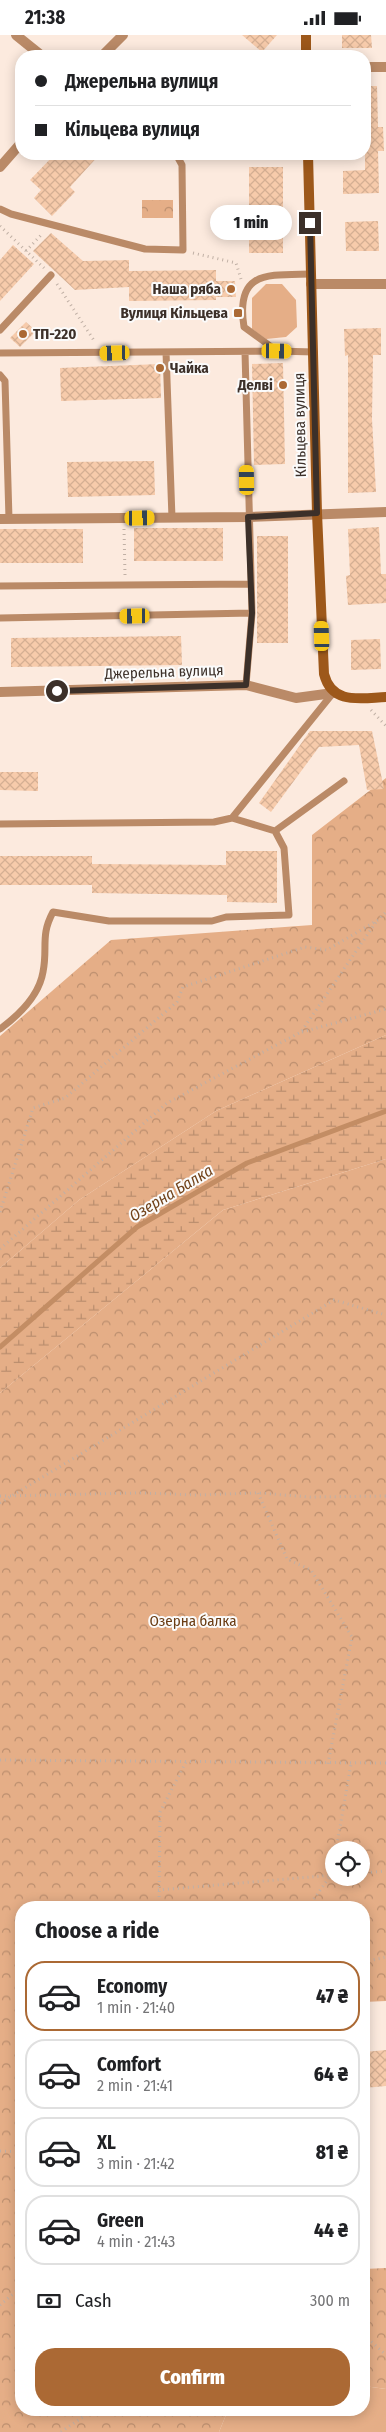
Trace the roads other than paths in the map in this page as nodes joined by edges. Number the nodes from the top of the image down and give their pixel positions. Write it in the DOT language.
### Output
graph roads {
  1 [pos="16,35"];
  2 [pos="123,35"];
  3 [pos="306,35"];
  4 [pos="35,50"];
  5 [pos="108,50"];
  6 [pos="306,50"];
  7 [pos="371,67"];
  8 [pos="386,67"];
  9 [pos="15,150"];
  10 [pos="179,160"];
  11 [pos="308,160"];
  12 [pos="0,167"];
  13 [pos="0,209"];
  14 [pos="51,275"];
  15 [pos="311,279"];
  16 [pos="386,284"];
  17 [pos="0,331"];
  18 [pos="277,351"];
  19 [pos="244,352"];
  20 [pos="314,352"];
  21 [pos="0,353"];
  22 [pos="166,353"];
  23 [pos="0,375"];
  24 [pos="386,512"];
  25 [pos="317,513"];
  26 [pos="248,517"];
  27 [pos="172,518"];
  28 [pos="5,519"];
  29 [pos="251,584"];
  30 [pos="0,586"];
  31 [pos="252,613"];
  32 [pos="0,618"];
  33 [pos="246,685"];
  34 [pos="0,692"];
  35 [pos="333,693"];
  36 [pos="386,697"];
  37 [pos="344,781"];
  38 [pos="232,818"];
  39 [pos="0,824"];
  40 [pos="275,831"];
  41 [pos="0,1029"];
  1 -- 4 [label="street"];
  2 -- 5 [label="street"];
  3 -- 6 [label="main road"];
  7 -- 8 [label="street"];
  9 -- 12 [label="street"];
  10 -- 13 [label="lane"];
  11 -- 15 [label="main road, Кільцева вулиця"];
  14 -- 17 [label="lane"];
  15 -- 16 [label="street"];
  15 -- 18 [label="lane"];
  15 -- 20 [label="main road, Кільцева вулиця"];
  18 -- 19 [label="lane"];
  18 -- 20 [label="lane"];
  19 -- 22 [label="lane"];
  19 -- 26 [label="lane"];
  20 -- 25 [label="main road, Кільцева вулиця"];
  21 -- 22 [label="lane"];
  22 -- 27 [label="lane"];
  23 -- 28 [label="lane"];
  24 -- 25 [label="street"];
  25 -- 26 [label="street"];
  25 -- 35 [label="main road, Кільцева вулиця"];
  26 -- 27 [label="street"];
  26 -- 29 [label="lane"];
  27 -- 28 [label="street"];
  29 -- 30 [label="lane"];
  29 -- 31 [label="lane"];
  31 -- 32 [label="lane"];
  31 -- 33 [label="lane"];
  33 -- 34 [label="street, Джерельна вулиця"];
  33 -- 35 [label="street, Джерельна вулиця"];
  35 -- 36 [label="main road, Джерельна вулиця"];
  35 -- 38 [label="lane"];
  37 -- 40 [label="lane"];
  38 -- 39 [label="lane"];
  38 -- 40 [label="lane"];
  40 -- 41 [label="lane"];
}
